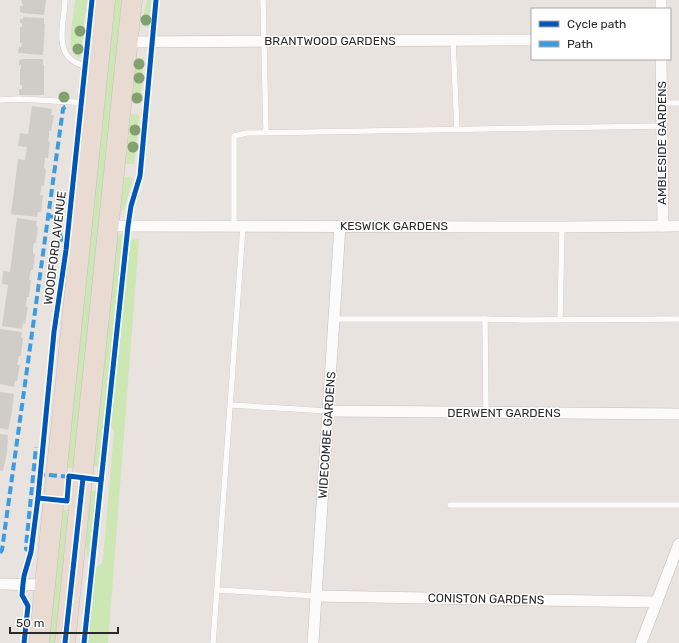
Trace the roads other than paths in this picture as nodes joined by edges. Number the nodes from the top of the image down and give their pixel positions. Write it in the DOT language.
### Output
graph roads {
  1 [pos="65,0"];
  2 [pos="105,0"];
  3 [pos="132,0"];
  4 [pos="264,0"];
  5 [pos="453,40"];
  6 [pos="531,40"];
  7 [pos="127,42"];
  8 [pos="264,42"];
  9 [pos="661,60"];
  10 [pos="98,68"];
  11 [pos="0,100"];
  12 [pos="95,103"];
  13 [pos="662,103"];
  14 [pos="679,104"];
  15 [pos="663,126"];
  16 [pos="457,129"];
  17 [pos="266,132"];
  18 [pos="108,226"];
  19 [pos="238,226"];
  20 [pos="340,226"];
  21 [pos="663,226"];
  22 [pos="679,226"];
  23 [pos="562,227"];
  24 [pos="334,319"];
  25 [pos="485,319"];
  26 [pos="560,319"];
  27 [pos="679,319"];
  28 [pos="231,405"];
  29 [pos="328,411"];
  30 [pos="486,413"];
  31 [pos="679,414"];
  32 [pos="450,505"];
  33 [pos="679,505"];
  34 [pos="679,544"];
  35 [pos="0,584"];
  36 [pos="45,585"];
  37 [pos="217,590"];
  38 [pos="316,596"];
  39 [pos="657,602"];
  40 [pos="39,643"];
  41 [pos="65,643"];
  42 [pos="213,643"];
  43 [pos="313,643"];
  44 [pos="641,643"];
  1 -- 10 [label="lane"];
  2 -- 10 [label="highway, WOODFORD AVENUE"];
  3 -- 7 [label="highway"];
  4 -- 8 [label="lane"];
  5 -- 6 [label="street, BRANTWOOD GARDENS"];
  5 -- 8 [label="street, BRANTWOOD GARDENS"];
  5 -- 16 [label="lane"];
  7 -- 8 [label="street, BRANTWOOD GARDENS"];
  7 -- 18 [label="highway"];
  8 -- 17 [label="lane"];
  9 -- 13 [label="street, AMBLESIDE GARDENS"];
  10 -- 12 [label="highway, WOODFORD AVENUE"];
  11 -- 12 [label="lane"];
  12 -- 36 [label="highway, WOODFORD AVENUE"];
  13 -- 14 [label="lane"];
  13 -- 15 [label="street, AMBLESIDE GARDENS"];
  15 -- 16 [label="lane"];
  15 -- 21 [label="street, AMBLESIDE GARDENS"];
  16 -- 17 [label="lane"];
  17 -- 19 [label="lane"];
  18 -- 19 [label="street, KESWICK GARDENS"];
  18 -- 41 [label="highway"];
  19 -- 20 [label="street, KESWICK GARDENS"];
  19 -- 28 [label="lane"];
  20 -- 23 [label="street, KESWICK GARDENS"];
  20 -- 24 [label="street, WIDECOMBE GARDENS"];
  21 -- 22 [label="street, KESWICK GARDENS"];
  21 -- 23 [label="street, KESWICK GARDENS"];
  23 -- 26 [label="lane"];
  24 -- 25 [label="lane"];
  24 -- 29 [label="street, WIDECOMBE GARDENS"];
  25 -- 26 [label="lane"];
  25 -- 30 [label="lane"];
  26 -- 27 [label="lane"];
  28 -- 29 [label="lane"];
  28 -- 37 [label="lane"];
  29 -- 30 [label="street, DERWENT GARDENS"];
  29 -- 38 [label="street, WIDECOMBE GARDENS"];
  30 -- 31 [label="street, DERWENT GARDENS"];
  32 -- 33 [label="lane"];
  34 -- 39 [label="street"];
  35 -- 36 [label="street"];
  36 -- 40 [label="highway, WOODFORD AVENUE"];
  37 -- 38 [label="lane"];
  37 -- 42 [label="lane"];
  38 -- 39 [label="street, CONISTON GARDENS"];
  38 -- 43 [label="street, WIDECOMBE GARDENS"];
  39 -- 44 [label="street"];
}
